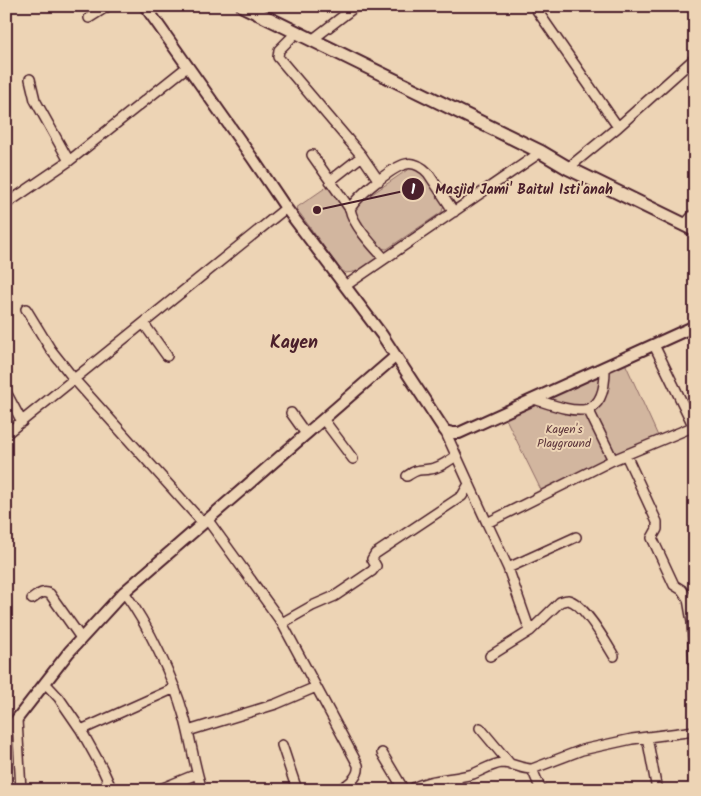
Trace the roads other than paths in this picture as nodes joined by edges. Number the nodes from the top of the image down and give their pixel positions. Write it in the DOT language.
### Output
graph roads {
  1 [pos="108,6"];
  2 [pos="145,6"];
  3 [pos="243,6"];
  4 [pos="356,6"];
  5 [pos="534,6"];
  6 [pos="89,18"];
  7 [pos="297,32"];
  8 [pos="312,40"];
  9 [pos="695,58"];
  10 [pos="187,67"];
  11 [pos="30,79"];
  12 [pos="618,127"];
  13 [pos="541,152"];
  14 [pos="312,154"];
  15 [pos="362,156"];
  16 [pos="69,162"];
  17 [pos="568,168"];
  18 [pos="330,180"];
  19 [pos="379,181"];
  20 [pos="6,204"];
  21 [pos="286,208"];
  22 [pos="350,209"];
  23 [pos="454,212"];
  24 [pos="695,213"];
  25 [pos="689,228"];
  26 [pos="384,258"];
  27 [pos="345,286"];
  28 [pos="26,309"];
  29 [pos="144,324"];
  30 [pos="695,326"];
  31 [pos="654,345"];
  32 [pos="167,356"];
  33 [pos="396,356"];
  34 [pos="605,367"];
  35 [pos="74,379"];
  36 [pos="6,392"];
  37 [pos="534,399"];
  38 [pos="588,408"];
  39 [pos="291,413"];
  40 [pos="323,419"];
  41 [pos="22,422"];
  42 [pos="694,428"];
  43 [pos="445,430"];
  44 [pos="6,434"];
  45 [pos="306,434"];
  46 [pos="626,455"];
  47 [pos="456,456"];
  48 [pos="353,459"];
  49 [pos="613,460"];
  50 [pos="408,476"];
  51 [pos="468,484"];
  52 [pos="205,521"];
  53 [pos="487,523"];
  54 [pos="576,538"];
  55 [pos="508,568"];
  56 [pos="124,592"];
  57 [pos="32,599"];
  58 [pos="282,623"];
  59 [pos="530,631"];
  60 [pos="82,638"];
  61 [pos="490,656"];
  62 [pos="614,656"];
  63 [pos="694,672"];
  64 [pos="695,681"];
  65 [pos="45,683"];
  66 [pos="175,688"];
  67 [pos="316,688"];
  68 [pos="11,727"];
  69 [pos="480,728"];
  70 [pos="81,730"];
  71 [pos="188,731"];
  72 [pos="695,731"];
  73 [pos="646,736"];
  74 [pos="282,745"];
  75 [pos="382,753"];
  76 [pos="512,765"];
  77 [pos="532,769"];
  78 [pos="197,774"];
  79 [pos="455,778"];
  80 [pos="21,790"];
  81 [pos="112,790"];
  82 [pos="158,790"];
  83 [pos="202,790"];
  84 [pos="297,790"];
  85 [pos="338,790"];
  86 [pos="404,790"];
  87 [pos="410,790"];
  88 [pos="461,790"];
  89 [pos="541,790"];
  90 [pos="657,790"];
  1 -- 6 [label="street"];
  2 -- 10 [label="street"];
  3 -- 7 [label="main road"];
  4 -- 8 [label="street"];
  5 -- 12 [label="street"];
  7 -- 8 [label="main road"];
  7 -- 15 [label="street"];
  8 -- 13 [label="main road"];
  9 -- 12 [label="street"];
  10 -- 16 [label="street"];
  10 -- 21 [label="street"];
  11 -- 16 [label="street"];
  12 -- 17 [label="street"];
  13 -- 17 [label="main road"];
  13 -- 23 [label="street"];
  14 -- 18 [label="street"];
  15 -- 18 [label="street"];
  15 -- 19 [label="street"];
  16 -- 20 [label="street"];
  17 -- 25 [label="main road"];
  18 -- 22 [label="street"];
  19 -- 22 [label="street"];
  19 -- 23 [label="street"];
  21 -- 27 [label="street"];
  21 -- 29 [label="street"];
  22 -- 26 [label="street"];
  23 -- 26 [label="street"];
  24 -- 25 [label="street"];
  26 -- 27 [label="street"];
  27 -- 33 [label="street"];
  28 -- 35 [label="street"];
  29 -- 32 [label="street"];
  29 -- 35 [label="street"];
  30 -- 31 [label="street"];
  31 -- 34 [label="street"];
  31 -- 42 [label="street"];
  33 -- 40 [label="street"];
  33 -- 43 [label="street"];
  34 -- 37 [label="street"];
  34 -- 38 [label="street"];
  35 -- 41 [label="street"];
  35 -- 52 [label="street"];
  36 -- 41 [label="street"];
  37 -- 38 [label="street"];
  37 -- 43 [label="street"];
  38 -- 49 [label="street"];
  39 -- 45 [label="street"];
  40 -- 45 [label="street"];
  40 -- 48 [label="street"];
  41 -- 44 [label="street"];
  42 -- 46 [label="street"];
  43 -- 47 [label="street"];
  45 -- 52 [label="street"];
  46 -- 49 [label="street"];
  46 -- 63 [label="street"];
  47 -- 50 [label="street"];
  47 -- 51 [label="street"];
  49 -- 53 [label="street"];
  51 -- 53 [label="street"];
  51 -- 58 [label="street"];
  52 -- 56 [label="street"];
  52 -- 58 [label="street"];
  53 -- 55 [label="street"];
  54 -- 55 [label="street"];
  55 -- 59 [label="street"];
  56 -- 60 [label="street"];
  56 -- 66 [label="street"];
  57 -- 60 [label="street"];
  58 -- 67 [label="street"];
  59 -- 61 [label="street"];
  59 -- 62 [label="street"];
  60 -- 65 [label="street"];
  63 -- 64 [label="street"];
  65 -- 68 [label="street"];
  65 -- 70 [label="street"];
  66 -- 70 [label="street"];
  66 -- 71 [label="street"];
  67 -- 71 [label="street"];
  67 -- 85 [label="street"];
  68 -- 80 [label="street"];
  69 -- 76 [label="street"];
  70 -- 81 [label="street"];
  71 -- 78 [label="street"];
  72 -- 73 [label="street"];
  73 -- 77 [label="street"];
  73 -- 90 [label="street"];
  74 -- 84 [label="street"];
  75 -- 86 [label="street"];
  76 -- 77 [label="street"];
  76 -- 79 [label="street"];
  77 -- 89 [label="street"];
  78 -- 82 [label="street"];
  78 -- 83 [label="street"];
  79 -- 87 [label="street"];
  79 -- 88 [label="street"];
}
